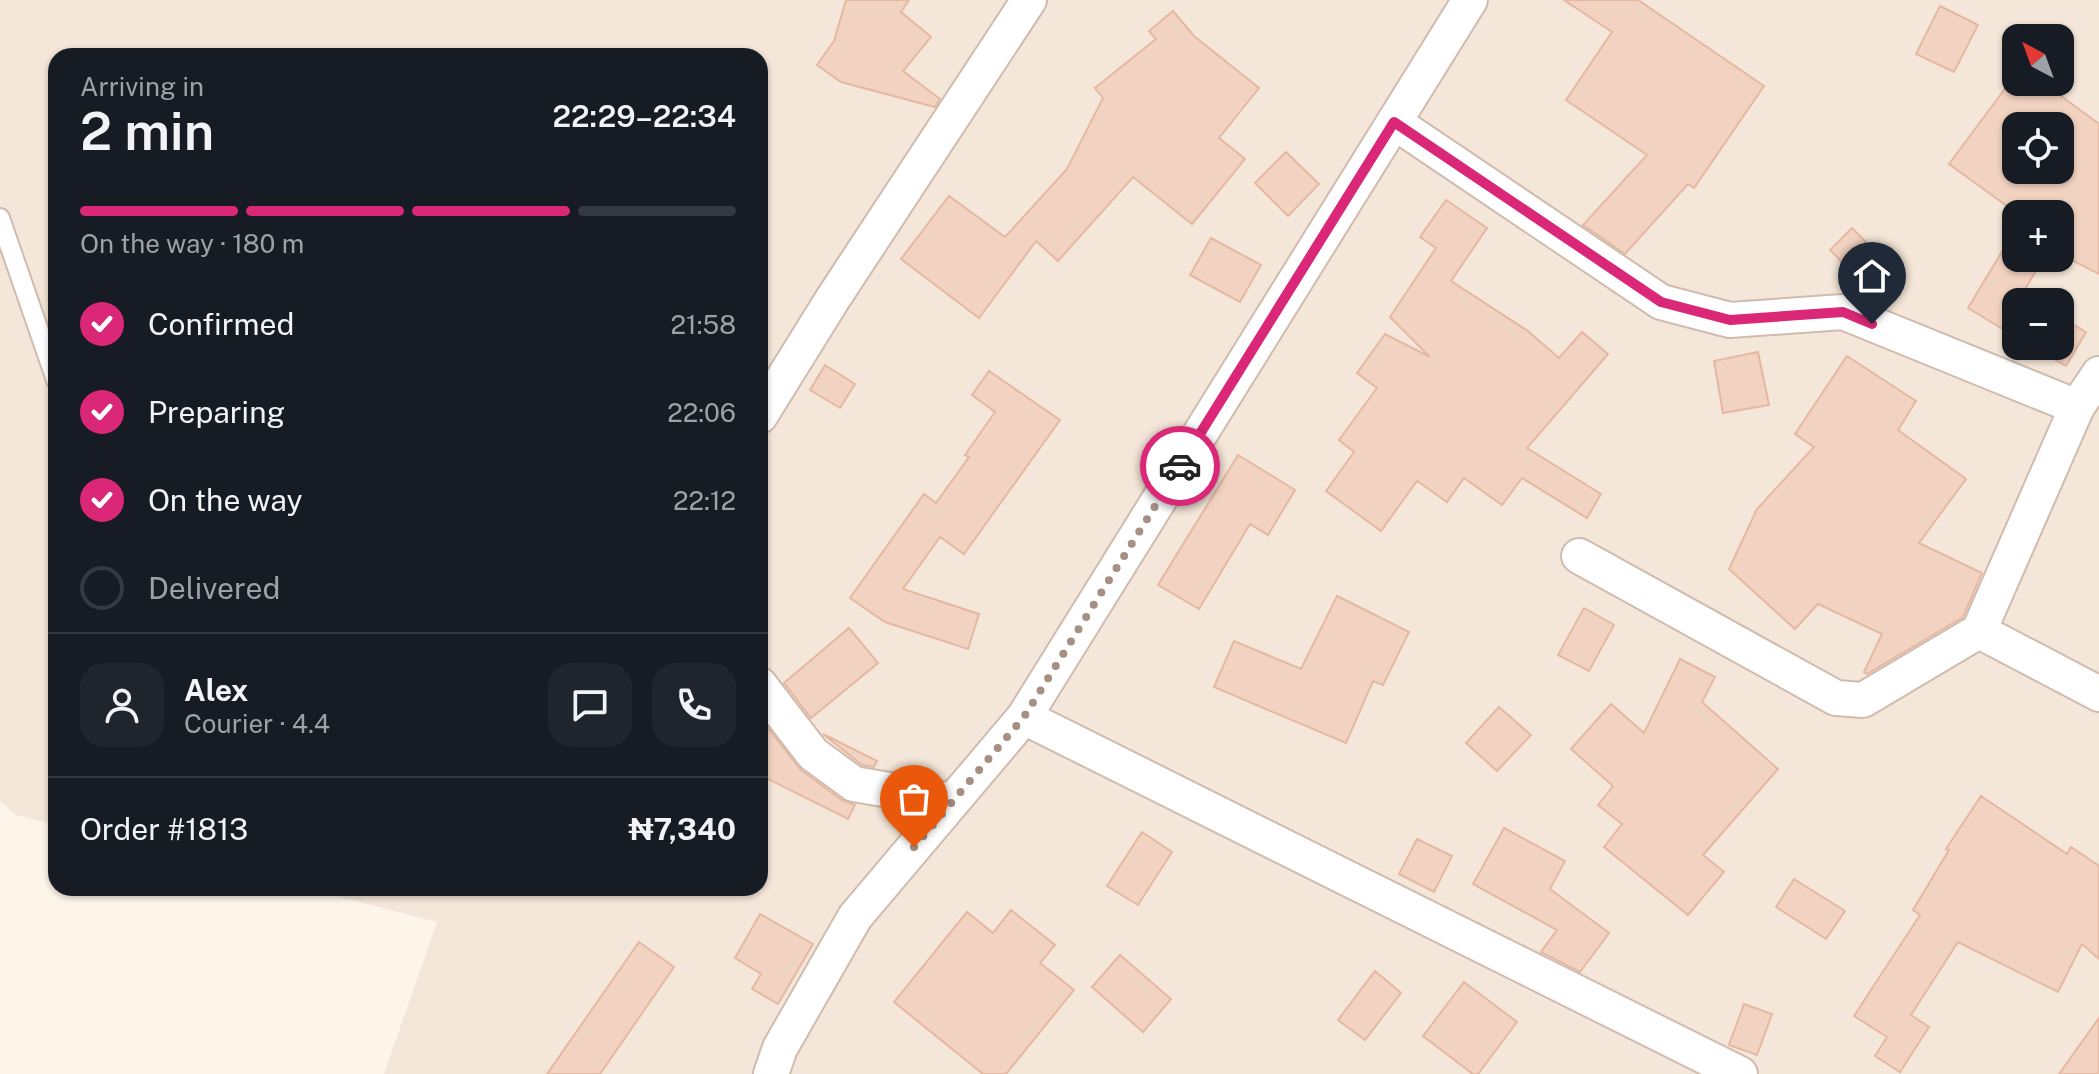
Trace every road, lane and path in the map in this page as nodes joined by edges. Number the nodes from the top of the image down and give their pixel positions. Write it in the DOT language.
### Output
graph roads {
  1 [pos="1029,0"];
  2 [pos="1470,0"];
  3 [pos="1394,122"];
  4 [pos="0,218"];
  5 [pos="48,357"];
  6 [pos="2099,374"];
  7 [pos="768,403"];
  8 [pos="2077,407"];
  9 [pos="1579,556"];
  10 [pos="1979,631"];
  11 [pos="2099,694"];
  12 [pos="768,695"];
  13 [pos="1024,717"];
  14 [pos="953,801"];
  15 [pos="771,1074"];
  16 [pos="1740,1074"];
  1 -- 7 [label="street"];
  2 -- 3 [label="street"];
  3 -- 8 [label="street"];
  3 -- 13 [label="street"];
  4 -- 5 [label="lane"];
  6 -- 8 [label="street"];
  8 -- 10 [label="street"];
  9 -- 10 [label="street"];
  10 -- 11 [label="street"];
  12 -- 14 [label="street"];
  13 -- 14 [label="street"];
  13 -- 16 [label="street"];
  14 -- 15 [label="street"];
}
